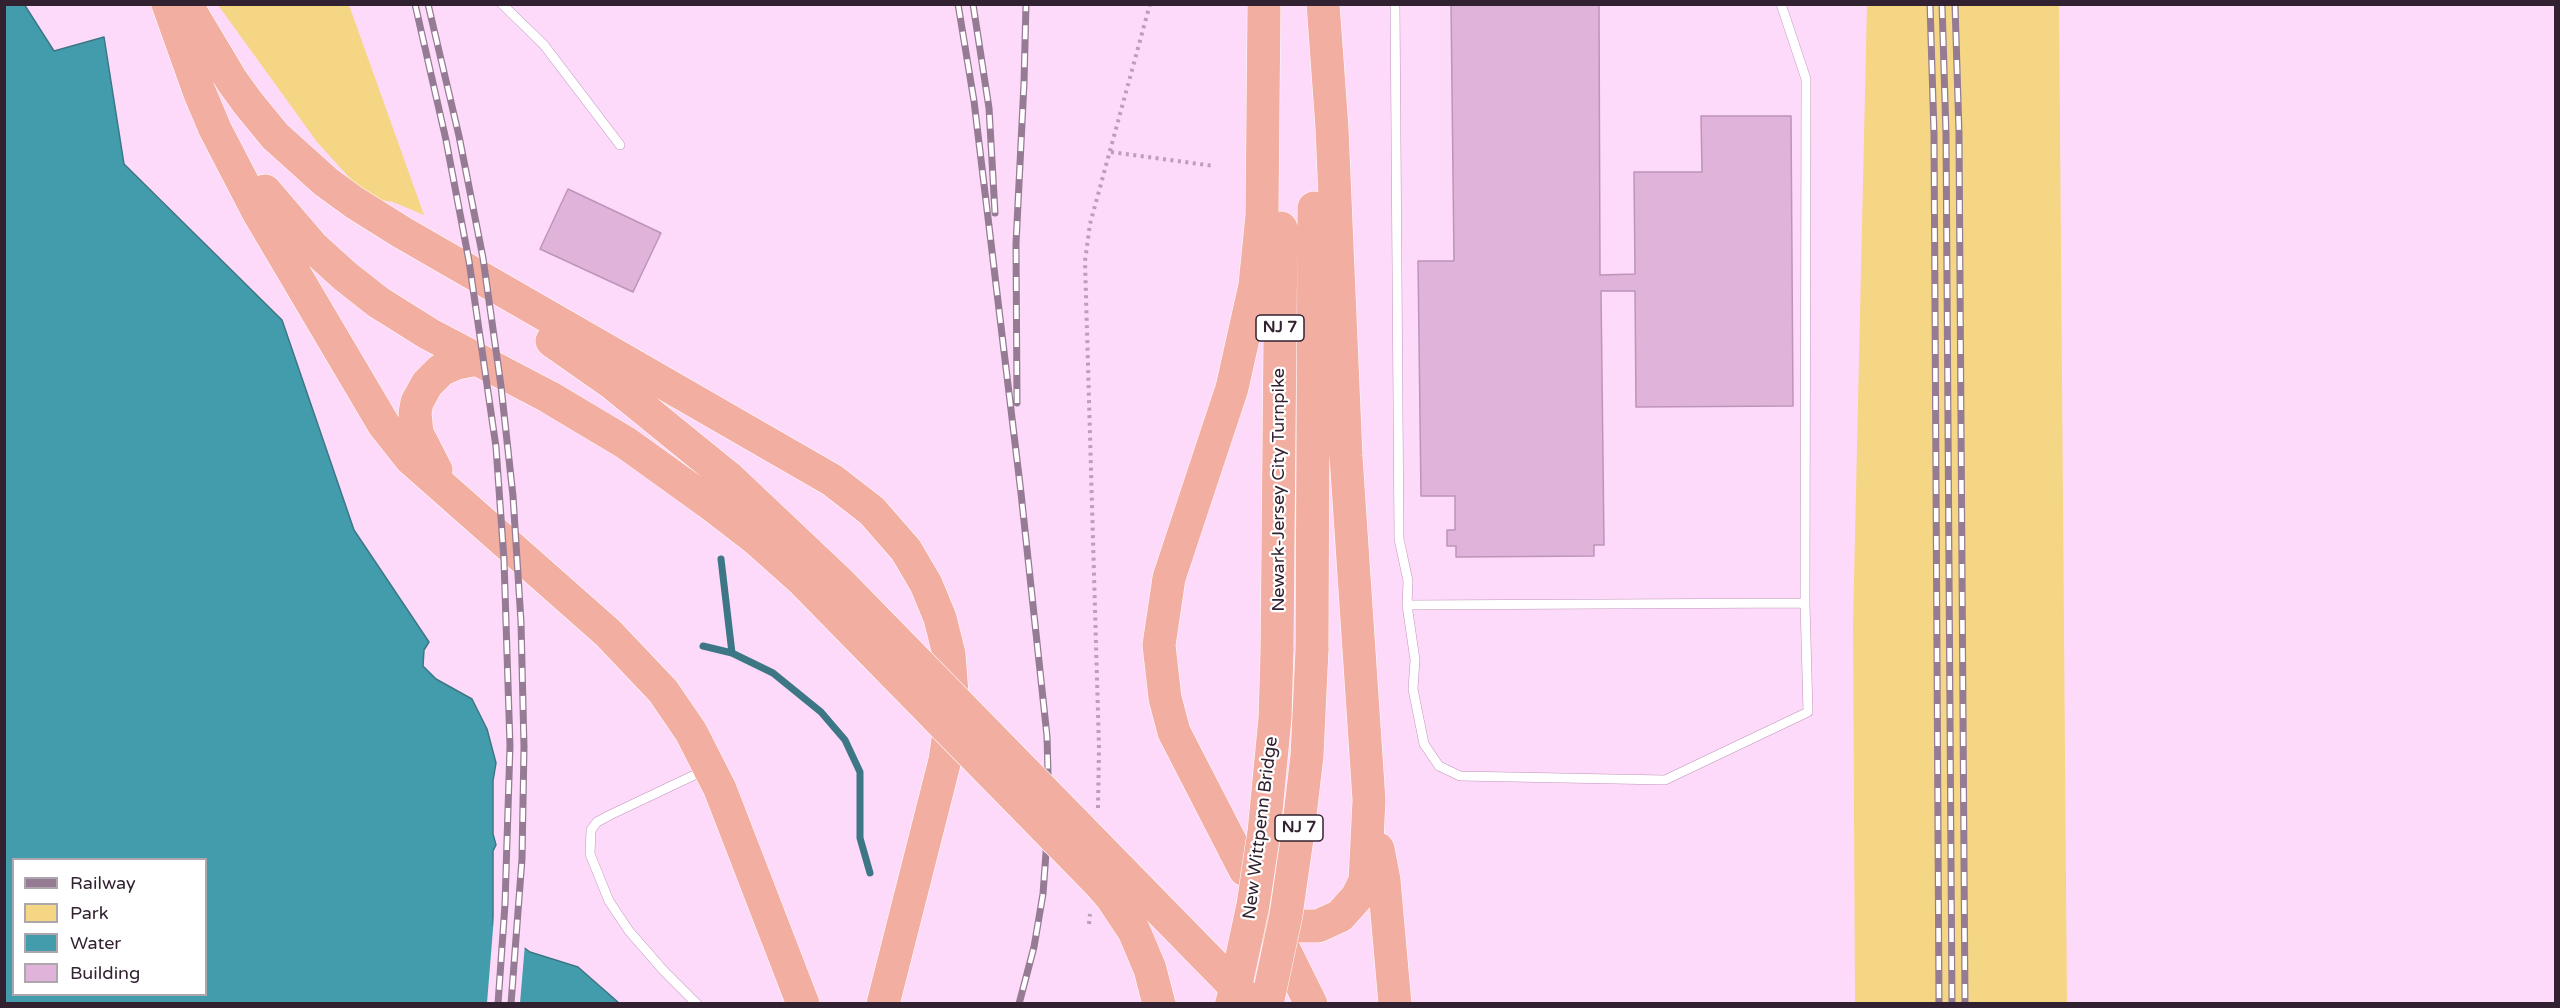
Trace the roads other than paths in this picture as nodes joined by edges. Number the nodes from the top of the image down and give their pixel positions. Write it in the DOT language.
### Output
graph roads {
  1 [pos="168,4"];
  2 [pos="173,4"];
  3 [pos="186,4"];
  4 [pos="502,4"];
  5 [pos="1264,4"];
  6 [pos="1282,4"];
  7 [pos="1321,4"];
  8 [pos="1395,4"];
  9 [pos="1781,4"];
  10 [pos="620,145"];
  11 [pos="355,203"];
  12 [pos="477,359"];
  13 [pos="445,488"];
  14 [pos="718,490"];
  15 [pos="1805,603"];
  16 [pos="1407,605"];
  17 [pos="1277,651"];
  18 [pos="1312,651"];
  19 [pos="710,768"];
  20 [pos="1369,800"];
  21 [pos="1235,851"];
  22 [pos="698,1004"];
  23 [pos="803,1004"];
  24 [pos="883,1004"];
  25 [pos="1159,1004"];
  26 [pos="1231,1004"];
  27 [pos="1252,1004"];
  28 [pos="1267,1004"];
  29 [pos="1311,1004"];
  30 [pos="1395,1004"];
  1 -- 13 [label="highway"];
  2 -- 12 [label="highway"];
  3 -- 11 [label="highway"];
  4 -- 10 [label="lane"];
  5 -- 21 [label="highway"];
  6 -- 17 [label="highway, Newark-Jersey City Turnpike / NJ 7"];
  7 -- 18 [label="highway, Newark-Jersey City Turnpike / NJ 7"];
  7 -- 20 [label="highway"];
  8 -- 16 [label="lane"];
  9 -- 15 [label="lane"];
  11 -- 14 [label="highway"];
  11 -- 24 [label="highway"];
  12 -- 13 [label="highway"];
  12 -- 14 [label="highway"];
  13 -- 19 [label="highway"];
  14 -- 25 [label="highway, bridge"];
  14 -- 27 [label="highway, bridge"];
  15 -- 16 [label="lane"];
  15 -- 16 [label="lane"];
  17 -- 26 [label="highway, New Wittpenn Bridge / NJ 7, bridge"];
  18 -- 28 [label="highway, New Wittpenn Bridge / NJ 7, bridge"];
  19 -- 22 [label="lane"];
  19 -- 23 [label="highway"];
  20 -- 21 [label="highway"];
  20 -- 30 [label="highway"];
  21 -- 29 [label="highway"];
}
